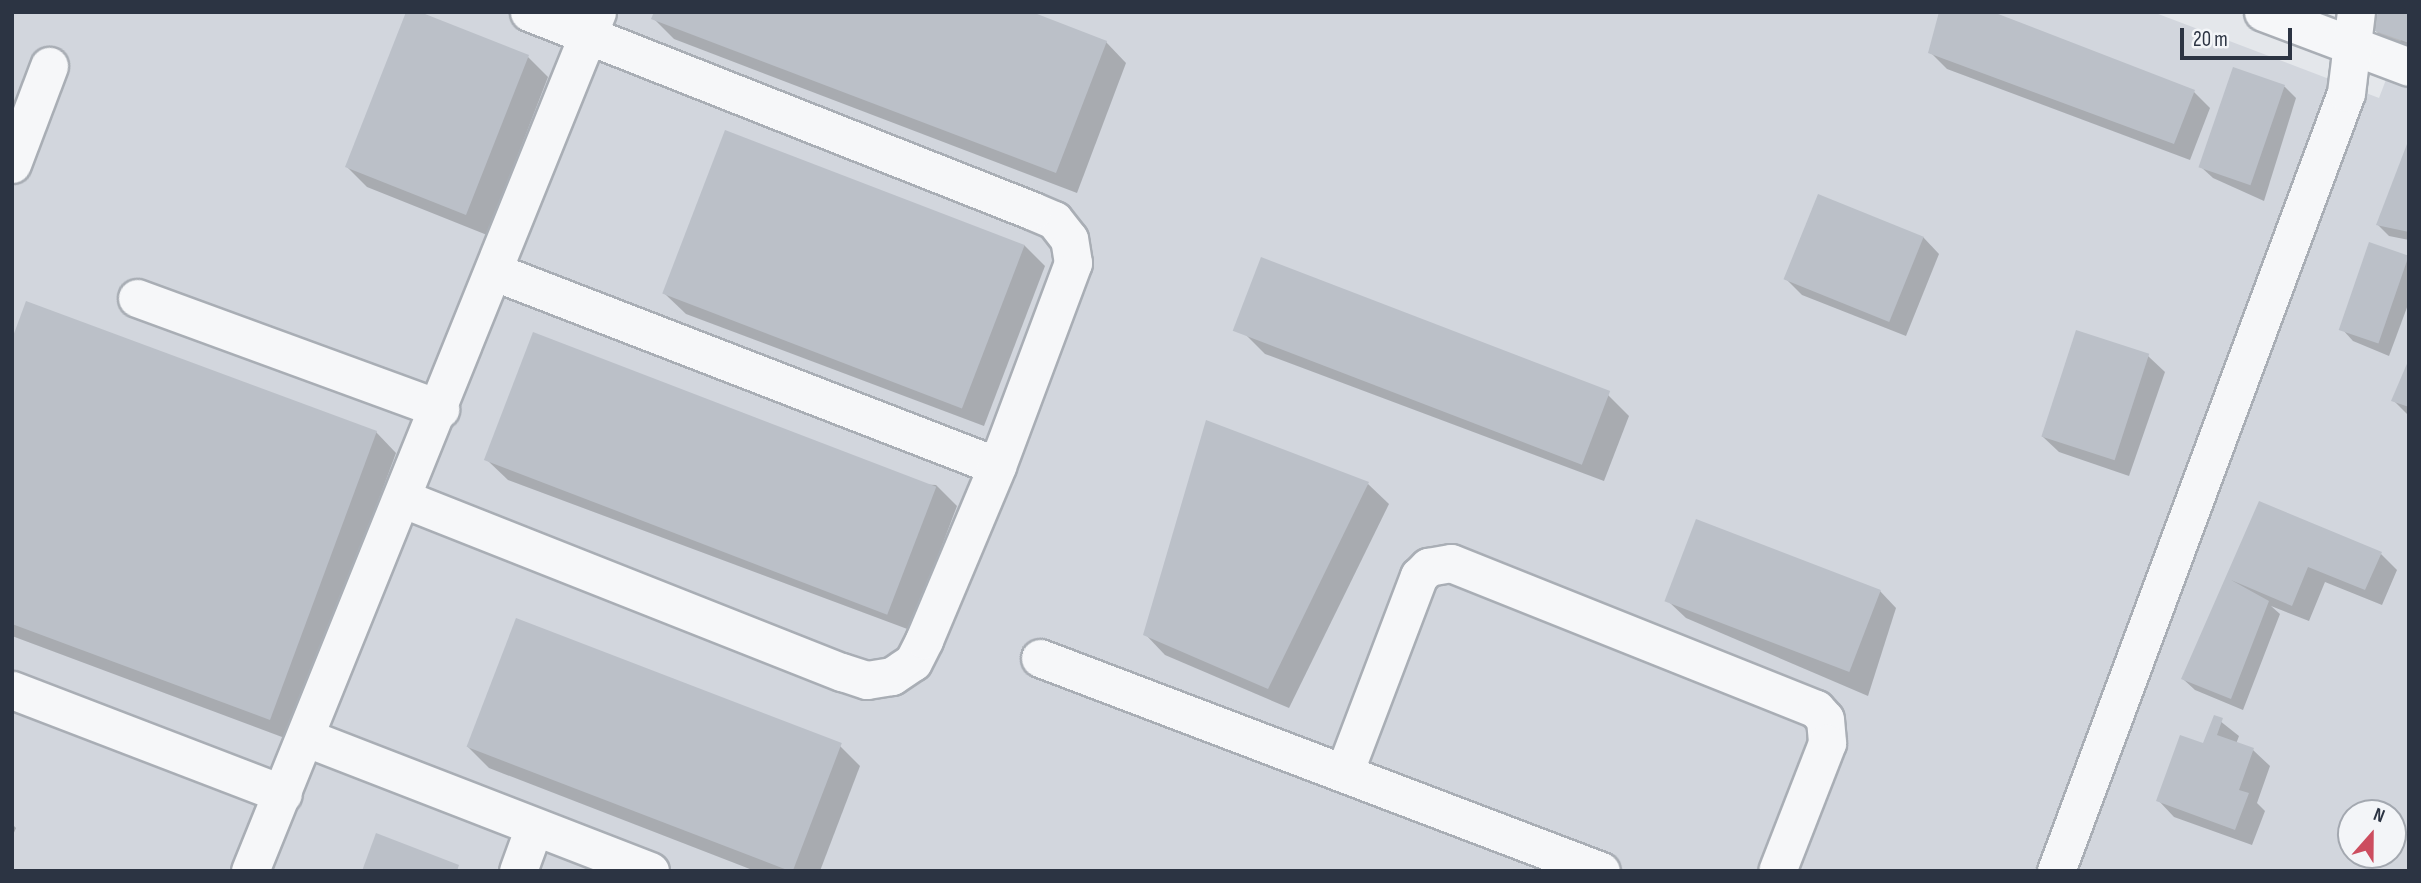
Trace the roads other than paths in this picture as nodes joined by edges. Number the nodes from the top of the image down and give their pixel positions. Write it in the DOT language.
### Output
graph roads {
  1 [pos="529,12"];
  2 [pos="2263,12"];
  3 [pos="592,24"];
  4 [pos="2355,29"];
  5 [pos="49,66"];
  6 [pos="2409,66"];
  7 [pos="12,164"];
  8 [pos="495,272"];
  9 [pos="137,298"];
  10 [pos="440,409"];
  11 [pos="997,466"];
  12 [pos="404,499"];
  13 [pos="1040,658"];
  14 [pos="12,690"];
  15 [pos="307,738"];
  16 [pos="1344,773"];
  17 [pos="284,794"];
  18 [pos="534,827"];
  19 [pos="641,869"];
  20 [pos="250,871"];
  21 [pos="517,871"];
  22 [pos="1601,871"];
  23 [pos="1777,871"];
  24 [pos="2056,871"];
  1 -- 3 [label="street"];
  2 -- 4 [label="street"];
  3 -- 8 [label="street"];
  3 -- 11 [label="street"];
  4 -- 6 [label="street"];
  4 -- 24 [label="street"];
  5 -- 7 [label="street"];
  8 -- 10 [label="street"];
  8 -- 11 [label="street"];
  9 -- 10 [label="street"];
  10 -- 12 [label="street"];
  11 -- 12 [label="street"];
  12 -- 15 [label="street"];
  13 -- 16 [label="street"];
  14 -- 17 [label="street"];
  15 -- 17 [label="street"];
  15 -- 18 [label="street"];
  16 -- 22 [label="street"];
  16 -- 23 [label="street"];
  17 -- 20 [label="street"];
  18 -- 19 [label="street"];
  18 -- 21 [label="street"];
}
